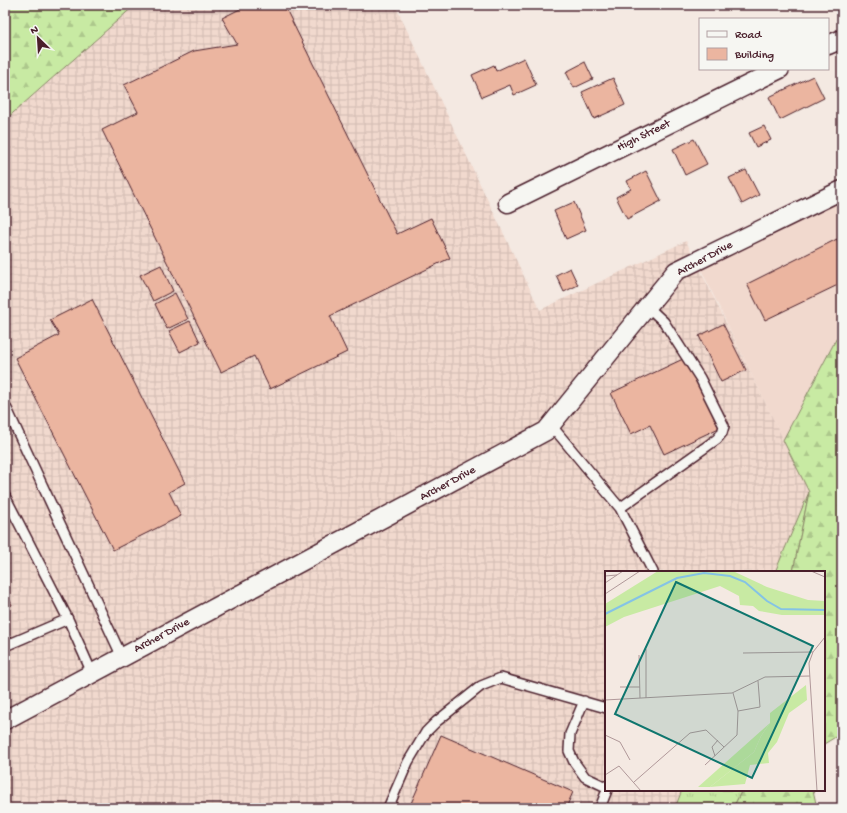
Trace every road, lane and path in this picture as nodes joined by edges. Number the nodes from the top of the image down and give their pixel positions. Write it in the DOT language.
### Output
graph roads {
  1 [pos="842,38"];
  2 [pos="829,44"];
  3 [pos="778,70"];
  4 [pos="842,190"];
  5 [pos="508,203"];
  6 [pos="648,307"];
  7 [pos="7,408"];
  8 [pos="552,425"];
  9 [pos="5,496"];
  10 [pos="620,508"];
  11 [pos="652,571"];
  12 [pos="68,618"];
  13 [pos="5,646"];
  14 [pos="122,657"];
  15 [pos="92,673"];
  16 [pos="584,701"];
  17 [pos="605,708"];
  18 [pos="5,720"];
  19 [pos="605,786"];
  20 [pos="607,791"];
  21 [pos="388,808"];
  22 [pos="600,808"];
  1 -- 2 [label="street"];
  3 -- 5 [label="street, High Street"];
  4 -- 6 [label="street, Archer Drive"];
  6 -- 8 [label="street, Archer Drive"];
  6 -- 10 [label="lane"];
  7 -- 14 [label="lane"];
  8 -- 10 [label="lane"];
  8 -- 14 [label="street, Archer Drive"];
  9 -- 12 [label="lane"];
  10 -- 11 [label="lane"];
  12 -- 13 [label="lane"];
  12 -- 15 [label="lane"];
  14 -- 15 [label="street, Archer Drive"];
  15 -- 18 [label="street, Archer Drive"];
  16 -- 17 [label="lane"];
  16 -- 19 [label="lane"];
  16 -- 21 [label="lane"];
  20 -- 22 [label="lane"];
}
